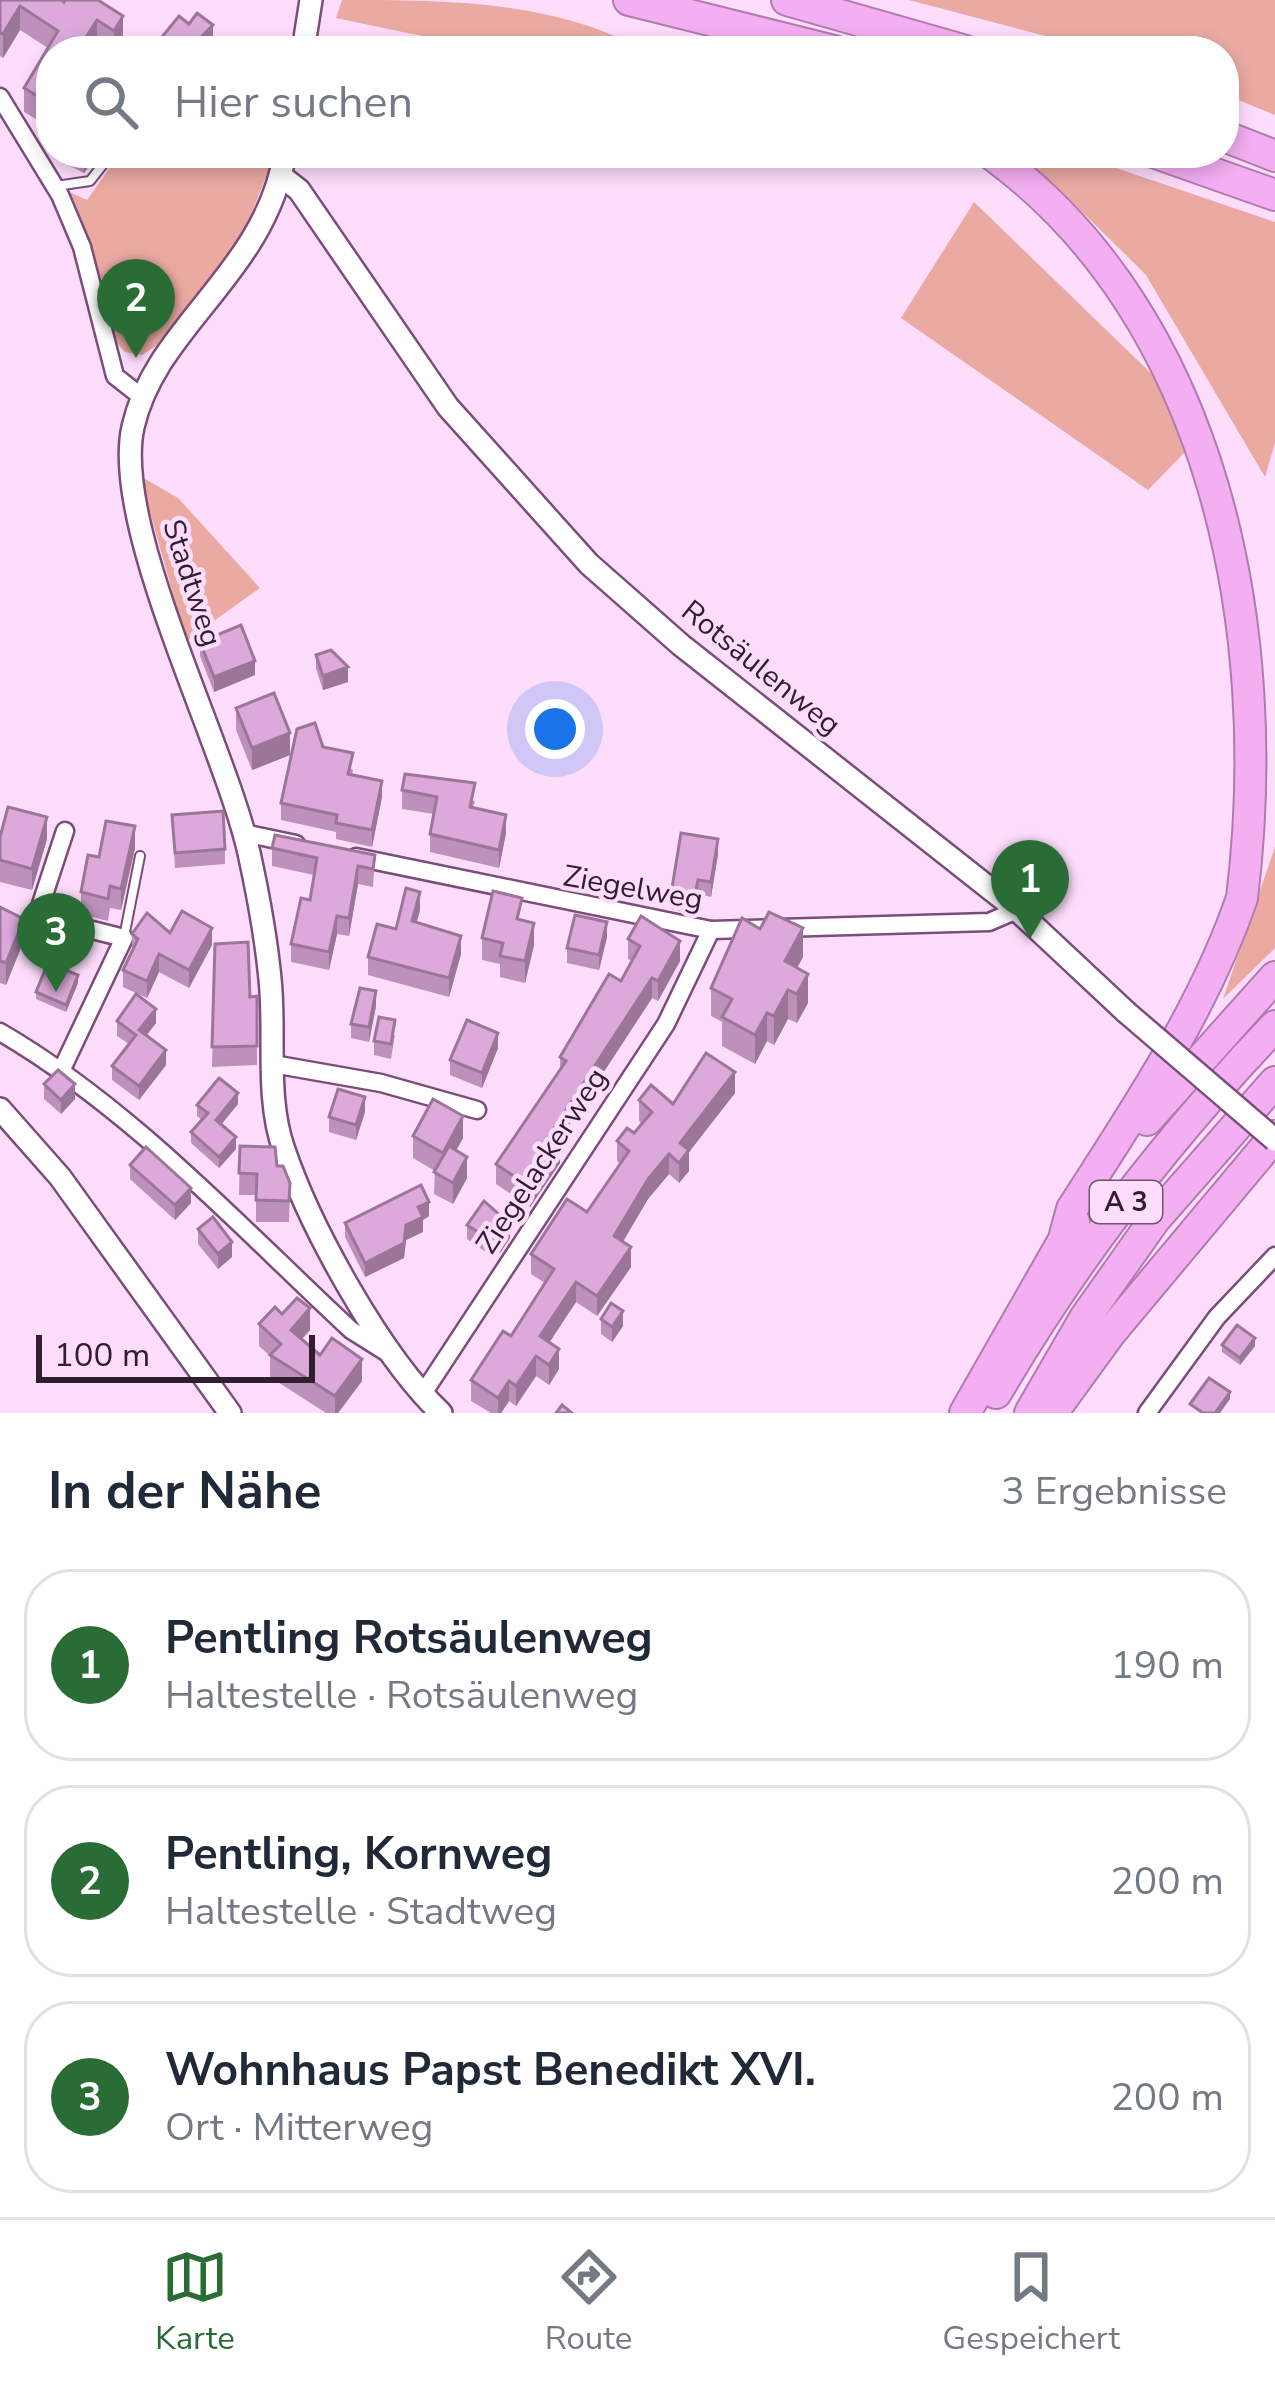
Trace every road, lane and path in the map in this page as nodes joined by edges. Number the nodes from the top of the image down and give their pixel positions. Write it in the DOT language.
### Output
graph roads {
  1 [pos="629,0"];
  2 [pos="788,0"];
  3 [pos="742,26"];
  4 [pos="765,36"];
  5 [pos="779,36"];
  6 [pos="914,36"];
  7 [pos="0,97"];
  8 [pos="1239,142"];
  9 [pos="36,155"];
  10 [pos="1275,156"];
  11 [pos="44,168"];
  12 [pos="100,168"];
  13 [pos="282,168"];
  14 [pos="1007,168"];
  15 [pos="1198,168"];
  16 [pos="281,176"];
  17 [pos="55,186"];
  18 [pos="1275,195"];
  19 [pos="143,398"];
  20 [pos="65,831"];
  21 [pos="244,833"];
  22 [pos="309,847"];
  23 [pos="330,852"];
  24 [pos="140,856"];
  25 [pos="1017,910"];
  26 [pos="711,930"];
  27 [pos="124,938"];
  28 [pos="1275,976"];
  29 [pos="1275,1026"];
  30 [pos="0,1032"];
  31 [pos="273,1064"];
  32 [pos="62,1069"];
  33 [pos="1275,1082"];
  34 [pos="0,1108"];
  35 [pos="477,1110"];
  36 [pos="1275,1138"];
  37 [pos="1275,1168"];
  38 [pos="1207,1216"];
  39 [pos="1065,1235"];
  40 [pos="1275,1256"];
  41 [pos="387,1353"];
  42 [pos="422,1395"];
  43 [pos="230,1413"];
  44 [pos="441,1413"];
  45 [pos="965,1413"];
  46 [pos="984,1413"];
  47 [pos="1030,1413"];
  48 [pos="1052,1413"];
  49 [pos="1147,1413"];
  1 -- 3 [label="highway"];
  2 -- 6 [label="highway"];
  3 -- 4 [label="highway"];
  3 -- 5 [label="highway"];
  7 -- 9 [label="street"];
  8 -- 10 [label="highway"];
  11 -- 17 [label="street"];
  12 -- 17 [label="lane"];
  13 -- 16 [label="street, Stadtweg"];
  14 -- 39 [label="highway, A 3"];
  15 -- 18 [label="highway"];
  16 -- 19 [label="street, Stadtweg"];
  16 -- 25 [label="street, Rotsäulenweg"];
  17 -- 19 [label="street"];
  19 -- 21 [label="street, Stadtweg"];
  20 -- 27 [label="street"];
  21 -- 22 [label="street"];
  21 -- 31 [label="street, Stadtweg"];
  23 -- 26 [label="street, Ziegelweg"];
  24 -- 27 [label="lane"];
  25 -- 26 [label="street, Ziegelweg"];
  25 -- 36 [label="street, Rotsäulenweg, bridge"];
  26 -- 42 [label="street, Ziegelackerweg"];
  27 -- 32 [label="street"];
  28 -- 39 [label="highway, A 3"];
  29 -- 46 [label="highway, A 3"];
  30 -- 32 [label="street"];
  31 -- 35 [label="street"];
  31 -- 41 [label="street, Stadtweg"];
  32 -- 41 [label="street"];
  33 -- 47 [label="highway, A 3"];
  34 -- 43 [label="street"];
  36 -- 38 [label="highway"];
  37 -- 38 [label="highway"];
  38 -- 48 [label="highway"];
  39 -- 45 [label="highway, A 3"];
  40 -- 49 [label="street"];
  41 -- 42 [label="street, Stadtweg"];
  42 -- 44 [label="street"];
}
